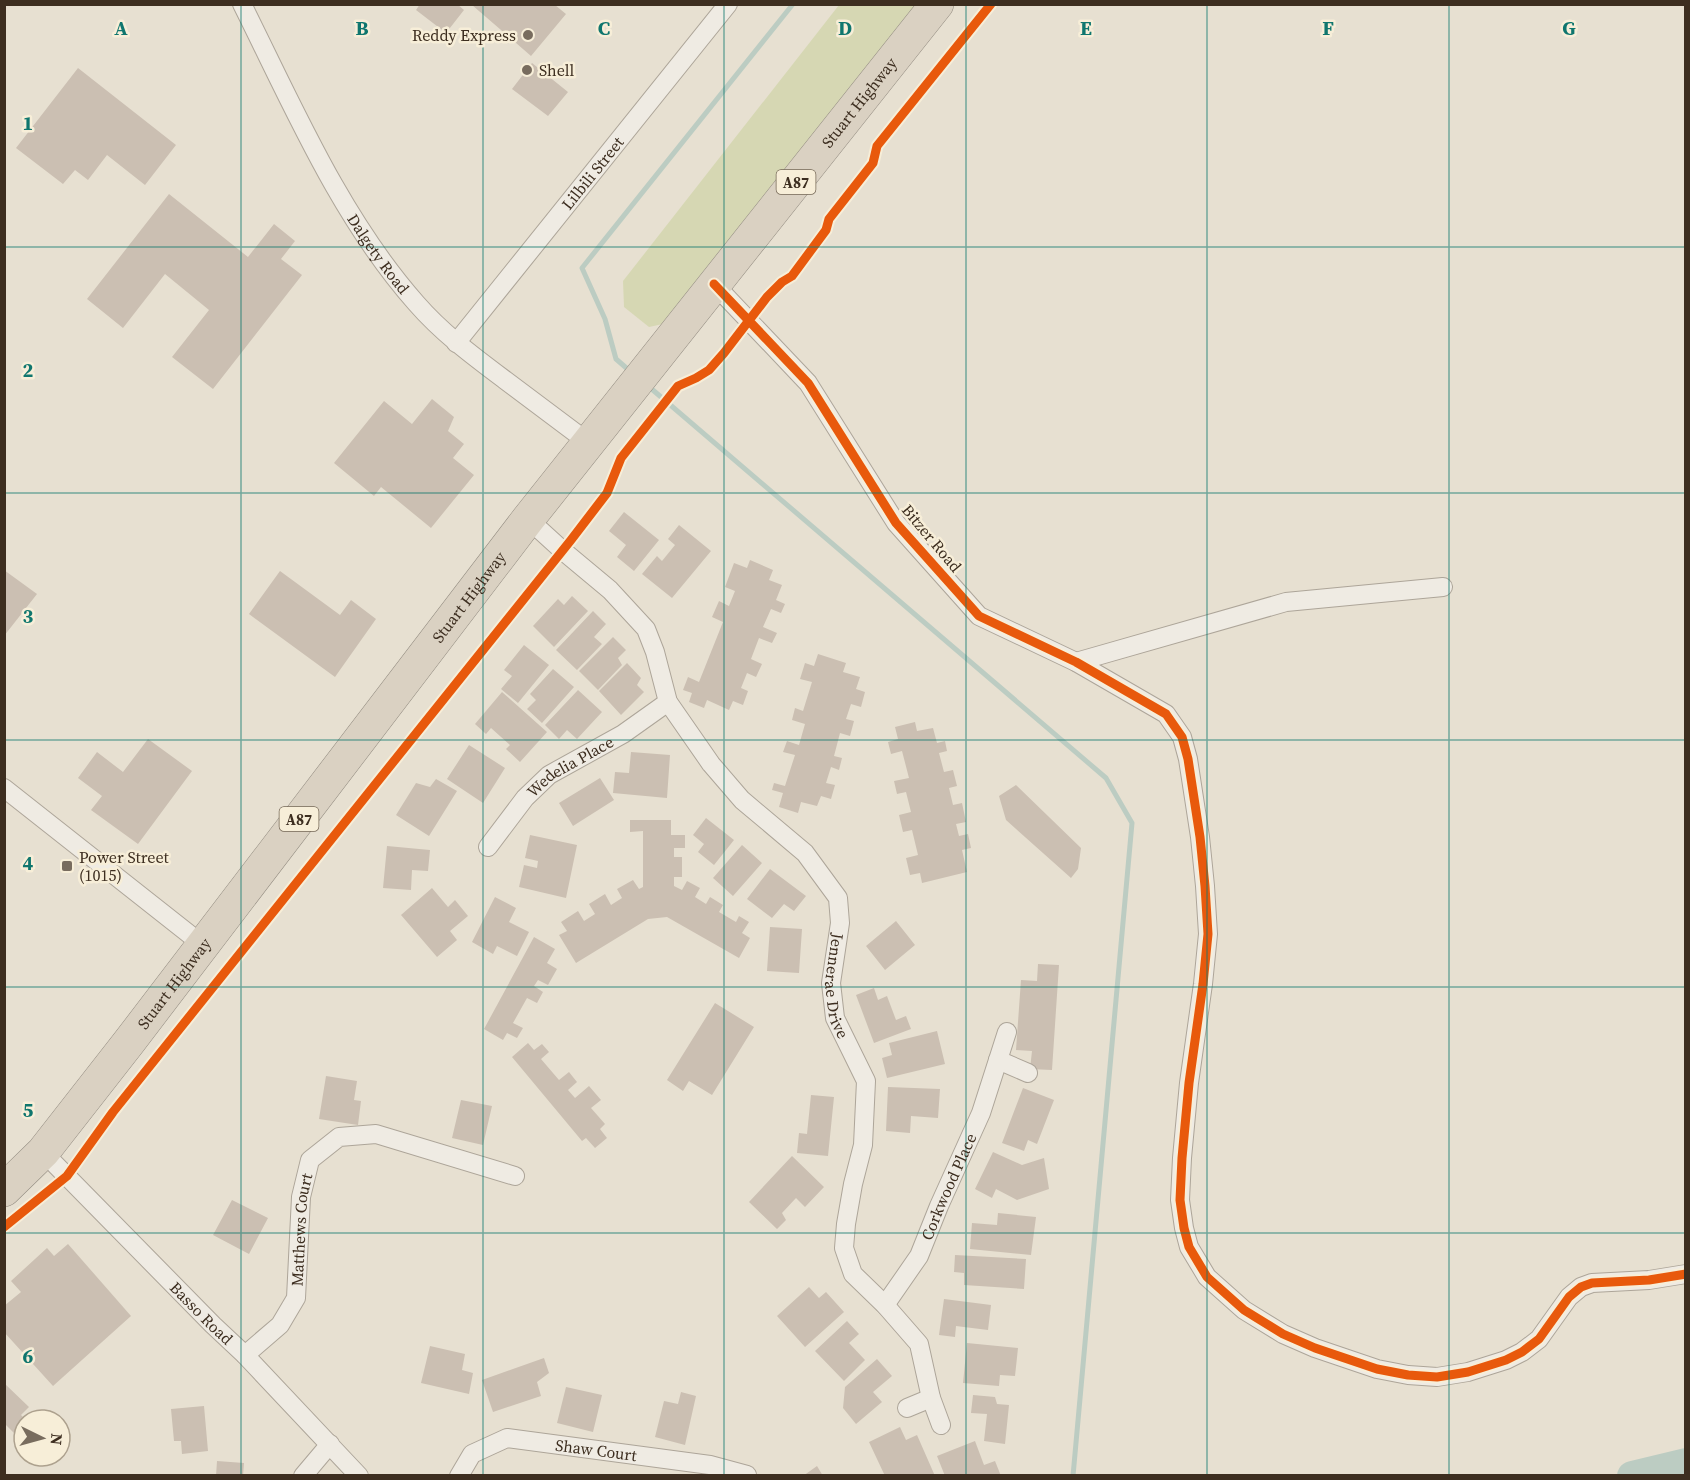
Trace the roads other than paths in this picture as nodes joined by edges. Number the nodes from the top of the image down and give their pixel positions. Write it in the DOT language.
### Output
graph roads {
  1 [pos="242,4"];
  2 [pos="728,4"];
  3 [pos="937,4"];
  4 [pos="714,284"];
  5 [pos="456,343"];
  6 [pos="589,443"];
  7 [pos="528,519"];
  8 [pos="1443,587"];
  9 [pos="1076,662"];
  10 [pos="668,702"];
  11 [pos="4,788"];
  12 [pos="488,847"];
  13 [pos="203,945"];
  14 [pos="1007,1032"];
  15 [pos="998,1060"];
  16 [pos="1028,1073"];
  17 [pos="43,1152"];
  18 [pos="515,1176"];
  19 [pos="4,1190"];
  20 [pos="1686,1274"];
  21 [pos="885,1305"];
  22 [pos="245,1355"];
  23 [pos="931,1398"];
  24 [pos="907,1408"];
  25 [pos="941,1425"];
  26 [pos="330,1444"];
  27 [pos="747,1475"];
  28 [pos="303,1476"];
  29 [pos="359,1476"];
  30 [pos="459,1476"];
  1 -- 5 [label="street, Dalgety Road"];
  2 -- 5 [label="street, Lilbili Street"];
  3 -- 4 [label="highway, Stuart Highway / A87"];
  4 -- 6 [label="highway, Stuart Highway / A87"];
  4 -- 9 [label="street, Bitzer Road"];
  5 -- 6 [label="street, Dalgety Road"];
  6 -- 7 [label="highway, Stuart Highway / A87"];
  7 -- 10 [label="street, Jennerae Drive"];
  7 -- 13 [label="highway, Stuart Highway / A87"];
  8 -- 9 [label="street"];
  9 -- 20 [label="street, Bitzer Road"];
  10 -- 12 [label="street, Wedelia Place"];
  10 -- 21 [label="street, Jennerae Drive"];
  11 -- 13 [label="street"];
  13 -- 17 [label="highway, Stuart Highway / A87"];
  14 -- 15 [label="street, Corkwood Place"];
  15 -- 16 [label="street"];
  15 -- 21 [label="street, Corkwood Place"];
  17 -- 19 [label="highway, Stuart Highway / A87"];
  17 -- 22 [label="street, Basso Road"];
  18 -- 22 [label="street, Matthews Court"];
  21 -- 23 [label="street, Jennerae Drive"];
  22 -- 26 [label="street, Basso Road"];
  23 -- 24 [label="street"];
  23 -- 25 [label="street, Jennerae Drive"];
  26 -- 28 [label="street"];
  26 -- 29 [label="street, Basso Road"];
  27 -- 30 [label="street, Shaw Court"];
}
